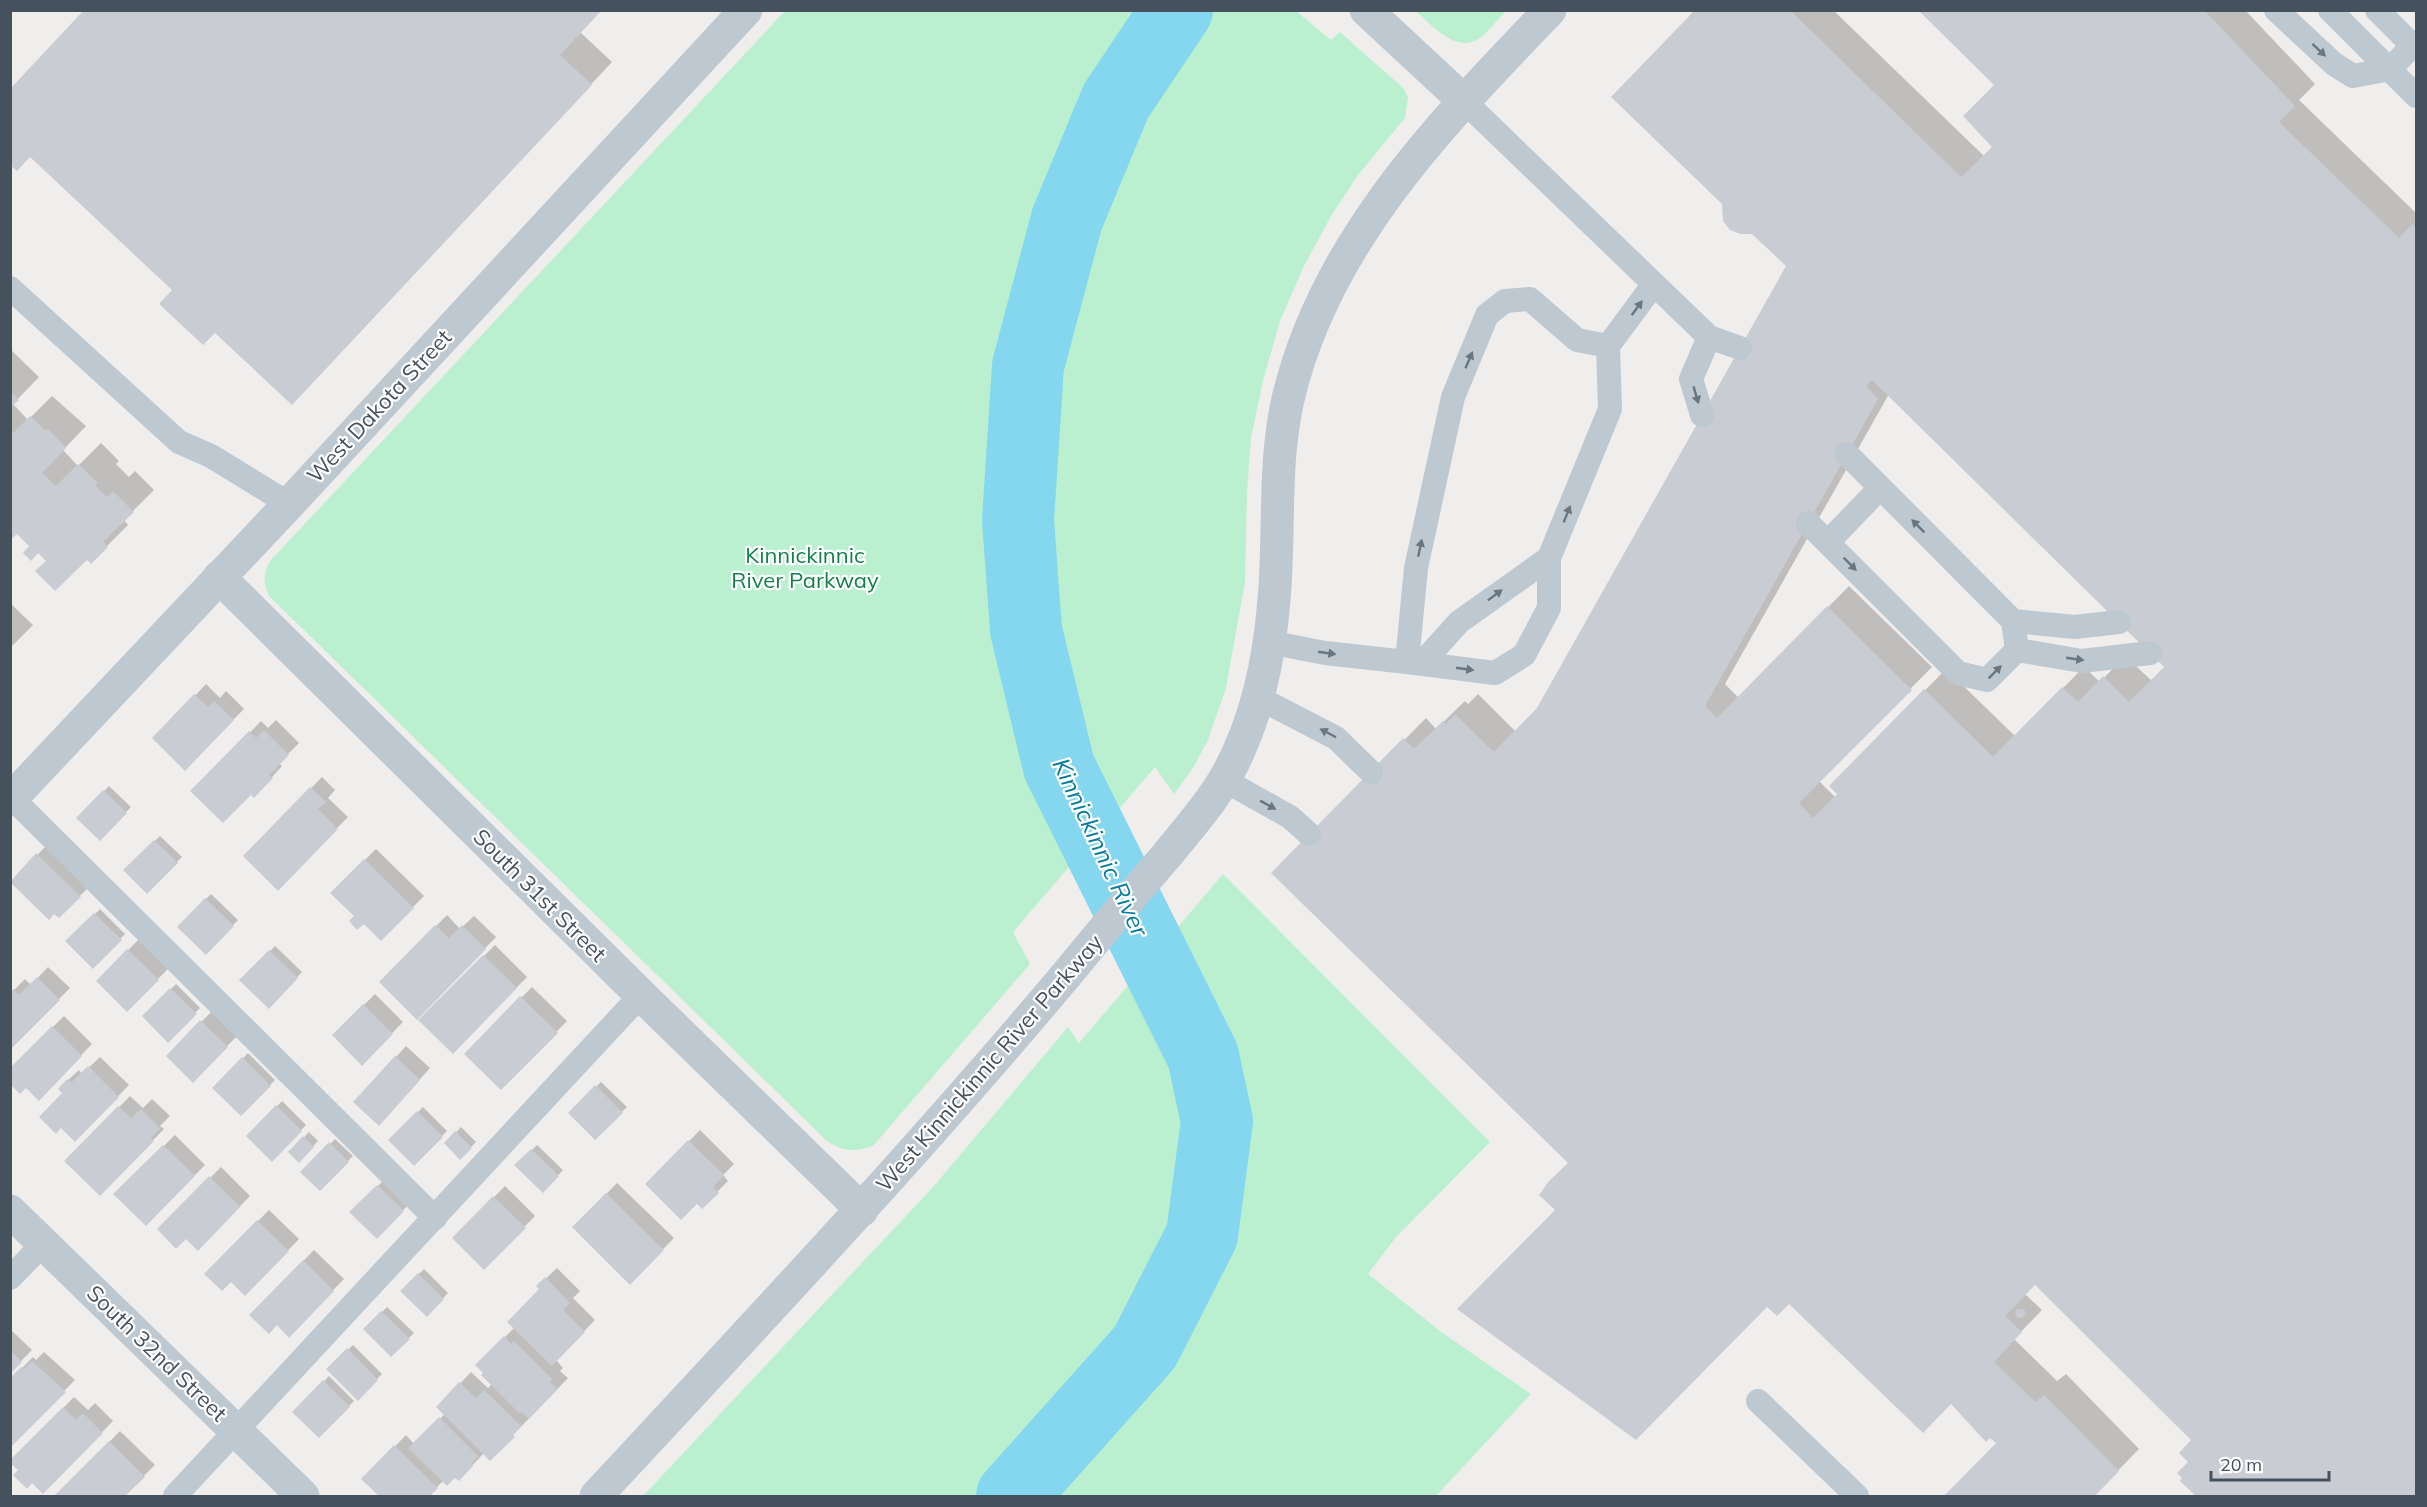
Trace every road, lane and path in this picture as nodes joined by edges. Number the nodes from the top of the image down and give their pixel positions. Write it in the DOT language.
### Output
graph roads {
  1 [pos="746,10"];
  2 [pos="1366,10"];
  3 [pos="1550,10"];
  4 [pos="2276,10"];
  5 [pos="2330,10"];
  6 [pos="2377,10"];
  7 [pos="2415,46"];
  8 [pos="2390,69"];
  9 [pos="2416,96"];
  10 [pos="1464,100"];
  11 [pos="1654,284"];
  12 [pos="10,288"];
  13 [pos="1709,337"];
  14 [pos="1608,346"];
  15 [pos="1740,348"];
  16 [pos="1702,415"];
  17 [pos="1847,454"];
  18 [pos="1880,488"];
  19 [pos="289,504"];
  20 [pos="1808,523"];
  21 [pos="1828,542"];
  22 [pos="1549,558"];
  23 [pos="219,577"];
  24 [pos="2013,621"];
  25 [pos="2118,622"];
  26 [pos="1269,642"];
  27 [pos="2017,650"];
  28 [pos="2150,652"];
  29 [pos="1414,662"];
  30 [pos="1259,698"];
  31 [pos="1371,771"];
  32 [pos="1224,780"];
  33 [pos="11,799"];
  34 [pos="1309,834"];
  35 [pos="641,995"];
  36 [pos="862,1210"];
  37 [pos="10,1211"];
  38 [pos="435,1218"];
  39 [pos="44,1244"];
  40 [pos="10,1278"];
  41 [pos="1758,1401"];
  42 [pos="238,1432"];
  43 [pos="176,1497"];
  44 [pos="303,1497"];
  45 [pos="596,1497"];
  46 [pos="1857,1497"];
  1 -- 19 [label="street, West Dakota Street"];
  2 -- 10 [label="street"];
  3 -- 10 [label="street, West Kinnickinnic River Parkway"];
  4 -- 8 [label="lane, one-way"];
  5 -- 8 [label="lane"];
  6 -- 7 [label="lane"];
  7 -- 8 [label="lane"];
  8 -- 9 [label="lane"];
  10 -- 11 [label="lane"];
  10 -- 26 [label="street, West Kinnickinnic River Parkway"];
  11 -- 13 [label="lane"];
  14 -- 11 [label="lane, one-way"];
  12 -- 19 [label="lane"];
  13 -- 15 [label="lane"];
  13 -- 16 [label="lane, one-way"];
  22 -- 14 [label="lane, one-way"];
  29 -- 14 [label="lane, one-way"];
  17 -- 18 [label="lane"];
  18 -- 21 [label="lane"];
  24 -- 18 [label="lane, one-way"];
  19 -- 23 [label="street, West Dakota Street"];
  20 -- 21 [label="lane"];
  21 -- 27 [label="lane, one-way"];
  29 -- 22 [label="lane, one-way"];
  29 -- 22 [label="lane, one-way"];
  23 -- 33 [label="street, West Dakota Street"];
  23 -- 35 [label="street, South 31st Street"];
  24 -- 25 [label="lane"];
  24 -- 27 [label="lane"];
  26 -- 29 [label="lane, one-way"];
  26 -- 30 [label="street, West Kinnickinnic River Parkway"];
  27 -- 28 [label="lane, one-way"];
  31 -- 30 [label="lane, one-way"];
  30 -- 32 [label="street, West Kinnickinnic River Parkway"];
  32 -- 34 [label="lane, one-way"];
  32 -- 36 [label="street, West Kinnickinnic River Parkway"];
  33 -- 38 [label="lane"];
  35 -- 36 [label="street, South 31st Street"];
  35 -- 38 [label="lane"];
  36 -- 45 [label="street, West Kinnickinnic River Parkway"];
  37 -- 39 [label="street, South 32nd Street"];
  38 -- 42 [label="lane"];
  39 -- 40 [label="lane"];
  39 -- 42 [label="street, South 32nd Street"];
  41 -- 46 [label="lane"];
  42 -- 43 [label="lane"];
  42 -- 44 [label="street, South 32nd Street"];
}
